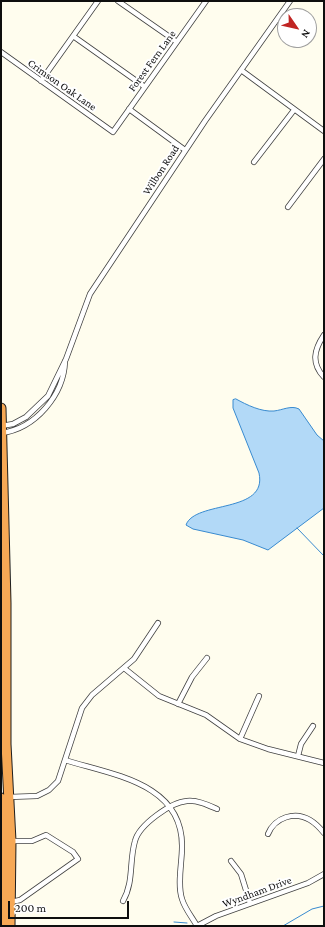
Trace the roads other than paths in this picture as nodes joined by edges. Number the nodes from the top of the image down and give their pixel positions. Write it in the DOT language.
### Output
graph roads {
  1 [pos="98,1"];
  2 [pos="118,1"];
  3 [pos="206,1"];
  4 [pos="290,1"];
  5 [pos="73,36"];
  6 [pos="177,42"];
  7 [pos="1,52"];
  8 [pos="240,70"];
  9 [pos="41,81"];
  10 [pos="145,87"];
  11 [pos="129,109"];
  12 [pos="294,110"];
  13 [pos="324,131"];
  14 [pos="113,132"];
  15 [pos="185,150"];
  16 [pos="324,159"];
  17 [pos="254,162"];
  18 [pos="288,207"];
  19 [pos="324,335"];
  20 [pos="66,359"];
  21 [pos="324,377"];
  22 [pos="1,408"];
  23 [pos="1,426"];
  24 [pos="1,433"];
  25 [pos="158,623"];
  26 [pos="207,658"];
  27 [pos="124,668"];
  28 [pos="260,696"];
  29 [pos="178,704"];
  30 [pos="313,726"];
  31 [pos="240,738"];
  32 [pos="298,756"];
  33 [pos="66,760"];
  34 [pos="324,763"];
  35 [pos="4,797"];
  36 [pos="170,807"];
  37 [pos="217,809"];
  38 [pos="324,833"];
  39 [pos="268,834"];
  40 [pos="11,841"];
  41 [pos="231,861"];
  42 [pos="324,874"];
  43 [pos="123,901"];
  44 [pos="11,902"];
  45 [pos="250,903"];
  46 [pos="2,926"];
  47 [pos="10,926"];
  48 [pos="197,926"];
  1 -- 5 [label="street"];
  2 -- 6 [label="street"];
  3 -- 6 [label="street, Forest Fern Lane"];
  4 -- 8 [label="street, Wilbon Road"];
  5 -- 9 [label="street"];
  5 -- 10 [label="street"];
  6 -- 10 [label="street, Forest Fern Lane"];
  7 -- 9 [label="street, Crimson Oak Lane"];
  8 -- 12 [label="street"];
  8 -- 15 [label="street, Wilbon Road"];
  9 -- 14 [label="street, Crimson Oak Lane"];
  10 -- 11 [label="street, Forest Fern Lane"];
  11 -- 14 [label="street, Forest Fern Lane"];
  11 -- 15 [label="street"];
  12 -- 13 [label="street"];
  12 -- 17 [label="street"];
  15 -- 20 [label="street, Wilbon Road"];
  16 -- 18 [label="street"];
  19 -- 21 [label="street"];
  20 -- 23 [label="street, Wilbon Road"];
  20 -- 24 [label="street, Wilbon Road"];
  22 -- 23 [label="highway"];
  23 -- 24 [label="highway"];
  24 -- 35 [label="highway"];
  25 -- 27 [label="street"];
  26 -- 29 [label="street"];
  27 -- 29 [label="street"];
  27 -- 33 [label="street"];
  28 -- 31 [label="street"];
  29 -- 31 [label="street"];
  30 -- 32 [label="street"];
  31 -- 32 [label="street"];
  32 -- 34 [label="street"];
  33 -- 35 [label="street"];
  33 -- 36 [label="street"];
  35 -- 40 [label="highway"];
  35 -- 46 [label="highway"];
  36 -- 37 [label="street"];
  36 -- 43 [label="street"];
  36 -- 48 [label="street"];
  38 -- 39 [label="street"];
  40 -- 44 [label="highway"];
  40 -- 44 [label="street"];
  41 -- 45 [label="street"];
  42 -- 45 [label="street, Wyndham Drive"];
  44 -- 47 [label="highway"];
  45 -- 48 [label="street, Wyndham Drive"];
}
